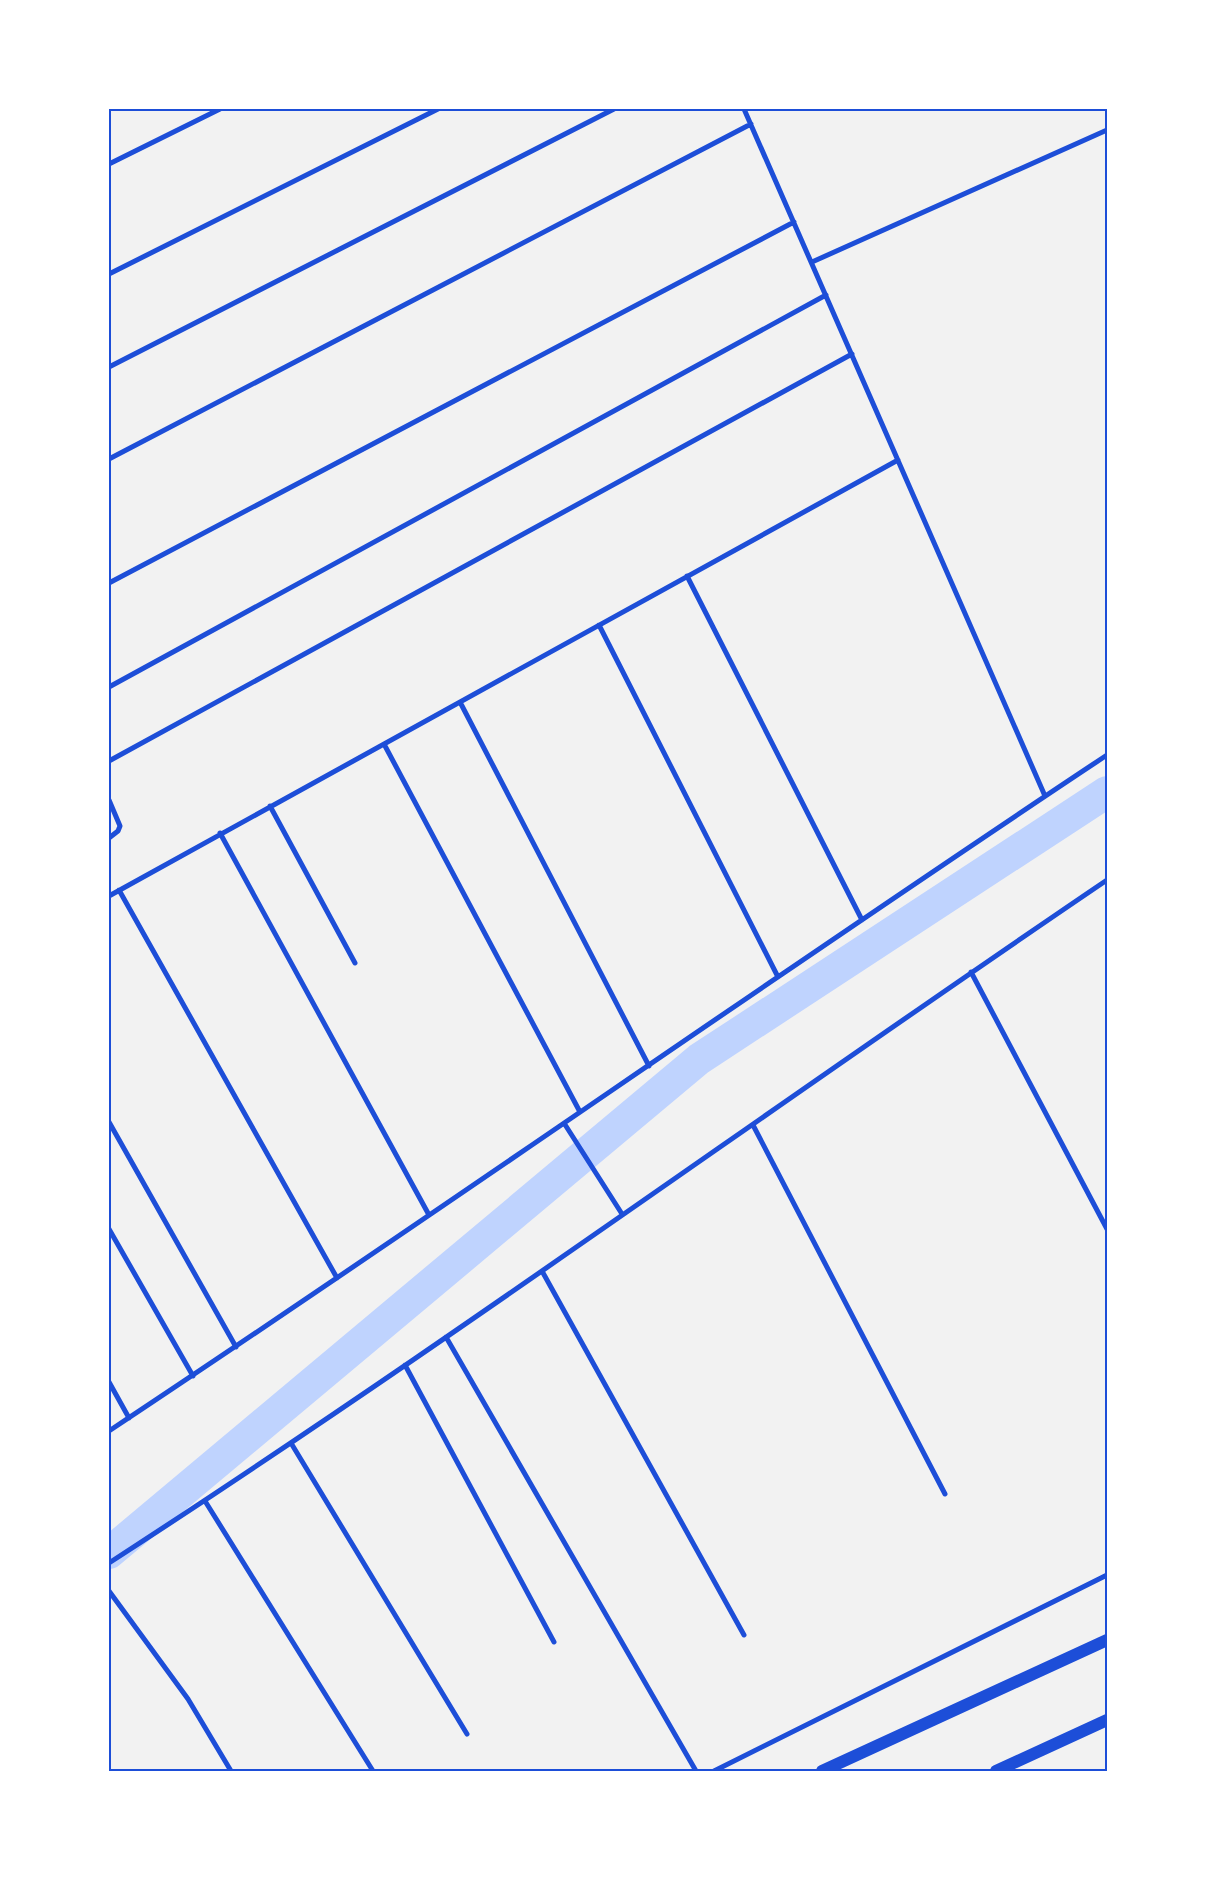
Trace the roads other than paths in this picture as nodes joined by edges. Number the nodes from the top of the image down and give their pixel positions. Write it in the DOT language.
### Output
graph roads {
  1 [pos="220,109"];
  2 [pos="438,109"];
  3 [pos="614,109"];
  4 [pos="744,109"];
  5 [pos="751,124"];
  6 [pos="1107,130"];
  7 [pos="109,164"];
  8 [pos="794,222"];
  9 [pos="812,262"];
  10 [pos="109,274"];
  11 [pos="826,295"];
  12 [pos="852,354"];
  13 [pos="109,367"];
  14 [pos="109,459"];
  15 [pos="898,460"];
  16 [pos="687,576"];
  17 [pos="109,584"];
  18 [pos="599,625"];
  19 [pos="109,687"];
  20 [pos="460,702"];
  21 [pos="384,744"];
  22 [pos="1107,755"];
  23 [pos="109,761"];
  24 [pos="1045,796"];
  25 [pos="109,800"];
  26 [pos="270,806"];
  27 [pos="220,833"];
  28 [pos="109,838"];
  29 [pos="1107,880"];
  30 [pos="119,890"];
  31 [pos="109,896"];
  32 [pos="862,920"];
  33 [pos="355,963"];
  34 [pos="971,972"];
  35 [pos="778,977"];
  36 [pos="648,1066"];
  37 [pos="580,1112"];
  38 [pos="109,1122"];
  39 [pos="564,1123"];
  40 [pos="753,1125"];
  41 [pos="622,1214"];
  42 [pos="429,1215"];
  43 [pos="109,1229"];
  44 [pos="1107,1229"];
  45 [pos="542,1271"];
  46 [pos="337,1278"];
  47 [pos="446,1337"];
  48 [pos="236,1347"];
  49 [pos="405,1365"];
  50 [pos="193,1376"];
  51 [pos="109,1382"];
  52 [pos="129,1418"];
  53 [pos="109,1431"];
  54 [pos="291,1443"];
  55 [pos="945,1494"];
  56 [pos="205,1501"];
  57 [pos="109,1563"];
  58 [pos="1107,1575"];
  59 [pos="109,1591"];
  60 [pos="744,1635"];
  61 [pos="1107,1640"];
  62 [pos="554,1642"];
  63 [pos="1107,1720"];
  64 [pos="467,1734"];
  65 [pos="231,1771"];
  66 [pos="373,1771"];
  67 [pos="696,1771"];
  68 [pos="714,1771"];
  69 [pos="822,1771"];
  70 [pos="996,1771"];
  1 -- 7 [label="street"];
  2 -- 10 [label="street"];
  3 -- 13 [label="street"];
  4 -- 5 [label="street"];
  5 -- 8 [label="street"];
  5 -- 14 [label="street"];
  6 -- 9 [label="street"];
  8 -- 9 [label="street"];
  8 -- 17 [label="street"];
  9 -- 11 [label="street"];
  11 -- 12 [label="street"];
  11 -- 19 [label="street"];
  12 -- 15 [label="street"];
  12 -- 23 [label="street"];
  15 -- 16 [label="street"];
  15 -- 24 [label="street"];
  16 -- 18 [label="street"];
  16 -- 32 [label="street"];
  18 -- 20 [label="street"];
  18 -- 35 [label="street"];
  20 -- 21 [label="street"];
  20 -- 36 [label="street"];
  21 -- 26 [label="street"];
  21 -- 37 [label="street"];
  22 -- 24 [label="street"];
  24 -- 32 [label="street"];
  25 -- 28 [label="street"];
  26 -- 27 [label="street"];
  26 -- 33 [label="street"];
  27 -- 30 [label="street"];
  27 -- 42 [label="street"];
  29 -- 34 [label="street"];
  30 -- 31 [label="street"];
  30 -- 46 [label="street"];
  32 -- 35 [label="street"];
  34 -- 40 [label="street"];
  34 -- 44 [label="street"];
  35 -- 36 [label="street"];
  36 -- 37 [label="street"];
  37 -- 39 [label="street"];
  38 -- 48 [label="street"];
  39 -- 41 [label="street"];
  39 -- 42 [label="street"];
  40 -- 41 [label="street"];
  40 -- 55 [label="street"];
  41 -- 45 [label="street"];
  42 -- 46 [label="street"];
  43 -- 50 [label="street"];
  45 -- 47 [label="street"];
  45 -- 60 [label="street"];
  46 -- 48 [label="street"];
  47 -- 49 [label="street"];
  47 -- 67 [label="street"];
  48 -- 50 [label="street"];
  49 -- 54 [label="street"];
  49 -- 62 [label="street"];
  50 -- 52 [label="street"];
  51 -- 52 [label="street"];
  52 -- 53 [label="street"];
  54 -- 56 [label="street"];
  54 -- 64 [label="street"];
  56 -- 57 [label="street"];
  56 -- 66 [label="street"];
  58 -- 68 [label="street"];
  59 -- 65 [label="street"];
  61 -- 69 [label="main road"];
  63 -- 70 [label="main road"];
}
